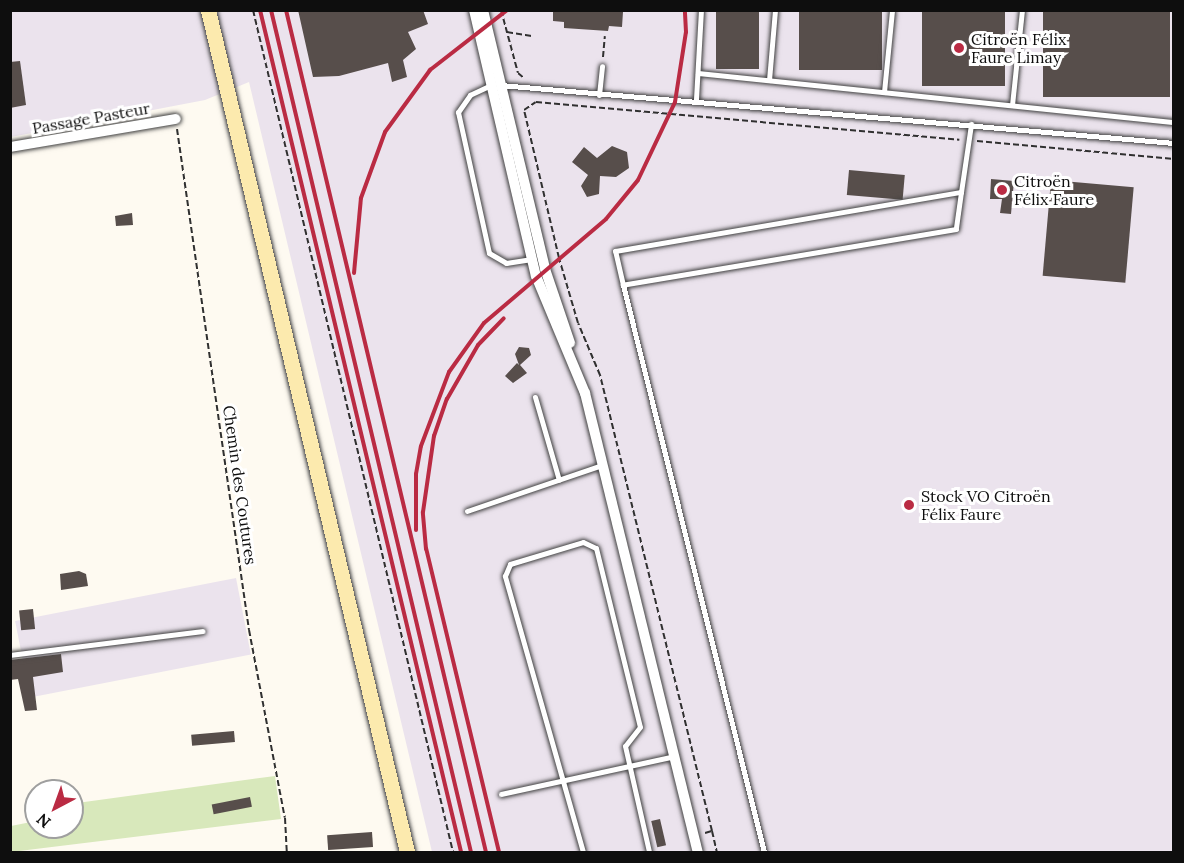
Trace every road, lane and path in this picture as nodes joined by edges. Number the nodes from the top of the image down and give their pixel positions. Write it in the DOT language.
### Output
graph roads {
  1 [pos="208,10"];
  2 [pos="253,10"];
  3 [pos="474,10"];
  4 [pos="483,10"];
  5 [pos="501,10"];
  6 [pos="701,10"];
  7 [pos="775,10"];
  8 [pos="892,10"];
  9 [pos="1022,10"];
  10 [pos="507,32"];
  11 [pos="532,36"];
  12 [pos="605,36"];
  13 [pos="602,66"];
  14 [pos="698,73"];
  15 [pos="769,80"];
  16 [pos="490,85"];
  17 [pos="502,85"];
  18 [pos="540,86"];
  19 [pos="884,92"];
  20 [pos="599,95"];
  21 [pos="696,99"];
  22 [pos="1012,105"];
  23 [pos="176,119"];
  24 [pos="1173,122"];
  25 [pos="971,124"];
  26 [pos="969,141"];
  27 [pos="1173,143"];
  28 [pos="10,147"];
  29 [pos="1173,159"];
  30 [pos="961,192"];
  31 [pos="532,259"];
  32 [pos="623,285"];
  33 [pos="573,361"];
  34 [pos="535,397"];
  35 [pos="603,465"];
  36 [pos="559,480"];
  37 [pos="467,511"];
  38 [pos="203,631"];
  39 [pos="10,655"];
  40 [pos="675,756"];
  41 [pos="628,766"];
  42 [pos="566,780"];
  43 [pos="501,794"];
  44 [pos="712,831"];
  45 [pos="694,836"];
  46 [pos="287,852"];
  47 [pos="407,852"];
  48 [pos="453,852"];
  49 [pos="583,852"];
  50 [pos="649,852"];
  51 [pos="698,852"];
  52 [pos="717,852"];
  53 [pos="764,852"];
  1 -- 47 [label="main road"];
  2 -- 48 [label="path"];
  3 -- 16 [label="street"];
  4 -- 17 [label="street"];
  5 -- 10 [label="path"];
  6 -- 14 [label="lane"];
  7 -- 15 [label="lane"];
  8 -- 19 [label="lane"];
  9 -- 22 [label="lane"];
  10 -- 11 [label="path"];
  10 -- 18 [label="path"];
  12 -- 13 [label="path"];
  13 -- 20 [label="lane"];
  14 -- 15 [label="lane"];
  14 -- 21 [label="lane"];
  15 -- 19 [label="lane"];
  16 -- 17 [label="lane"];
  16 -- 31 [label="street"];
  16 -- 31 [label="lane"];
  17 -- 18 [label="lane"];
  17 -- 33 [label="street"];
  18 -- 20 [label="lane"];
  19 -- 22 [label="lane"];
  20 -- 21 [label="lane"];
  21 -- 25 [label="lane"];
  22 -- 24 [label="lane"];
  23 -- 28 [label="street, Passage Pasteur"];
  23 -- 46 [label="path, Chemin des Coutures"];
  25 -- 26 [label="lane"];
  25 -- 27 [label="lane"];
  26 -- 29 [label="path"];
  26 -- 30 [label="lane"];
  26 -- 44 [label="path"];
  30 -- 32 [label="lane"];
  30 -- 32 [label="lane"];
  31 -- 33 [label="street"];
  32 -- 53 [label="lane"];
  33 -- 35 [label="street"];
  34 -- 36 [label="lane"];
  35 -- 36 [label="lane"];
  35 -- 40 [label="street"];
  36 -- 37 [label="lane"];
  38 -- 39 [label="lane"];
  40 -- 41 [label="lane"];
  40 -- 45 [label="street"];
  41 -- 42 [label="lane"];
  41 -- 42 [label="lane"];
  41 -- 50 [label="lane"];
  42 -- 43 [label="lane"];
  42 -- 49 [label="lane"];
  44 -- 45 [label="path"];
  44 -- 52 [label="path"];
  45 -- 51 [label="street"];
}
